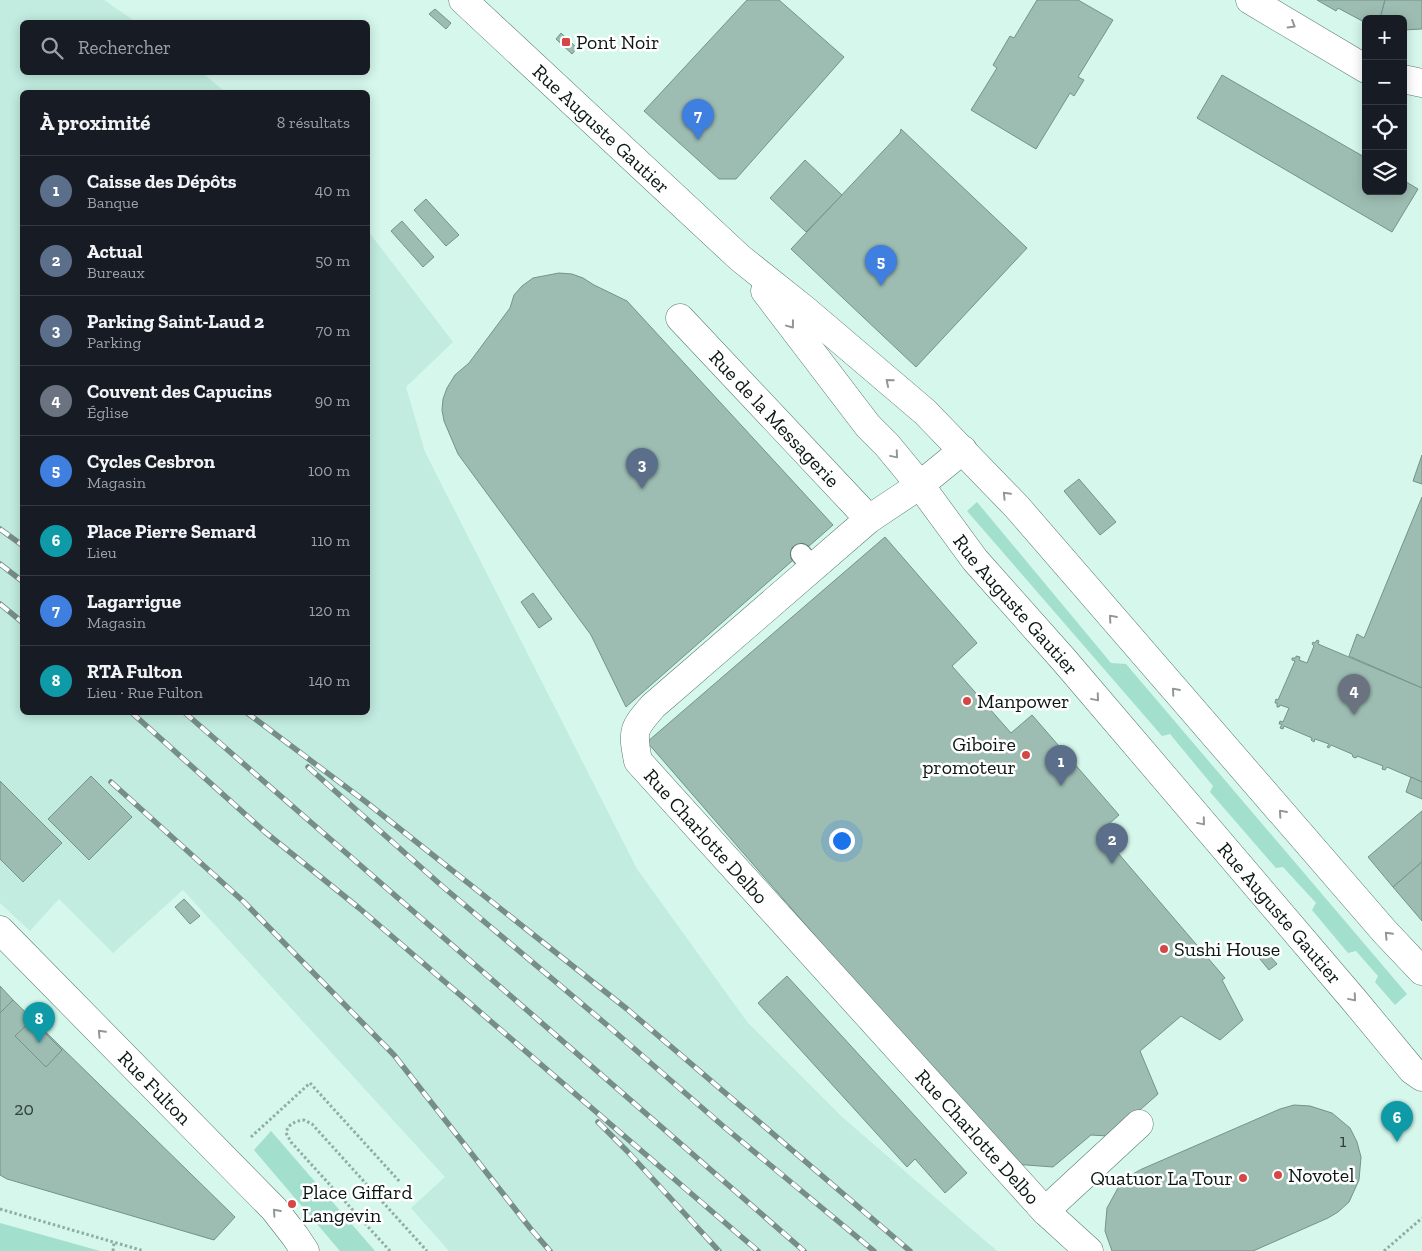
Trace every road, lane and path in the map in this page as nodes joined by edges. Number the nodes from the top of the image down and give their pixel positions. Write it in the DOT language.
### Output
graph roads {
  1 [pos="463,0"];
  2 [pos="1250,0"];
  3 [pos="1362,68"];
  4 [pos="1407,80"];
  5 [pos="1422,83"];
  6 [pos="740,258"];
  7 [pos="680,318"];
  8 [pos="963,450"];
  9 [pos="920,486"];
  10 [pos="870,519"];
  11 [pos="0,930"];
  12 [pos="1422,971"];
  13 [pos="1422,1077"];
  14 [pos="1139,1124"];
  15 [pos="227,1160"];
  16 [pos="400,1182"];
  17 [pos="0,1209"];
  18 [pos="1045,1211"];
  19 [pos="1422,1218"];
  20 [pos="114,1242"];
  21 [pos="113,1251"];
  22 [pos="144,1251"];
  23 [pos="305,1251"];
  24 [pos="390,1251"];
  25 [pos="427,1251"];
  26 [pos="1089,1251"];
  27 [pos="1384,1251"];
  1 -- 6 [label="street, Rue Auguste Gautier"];
  2 -- 3 [label="street, one-way"];
  4 -- 5 [label="street"];
  8 -- 6 [label="street, Rue Auguste Gautier, one-way"];
  6 -- 9 [label="street, Rue Auguste Gautier, one-way"];
  7 -- 10 [label="street, Rue de la Messagerie"];
  8 -- 9 [label="street, Rue Charlotte Delbo"];
  12 -- 8 [label="street, Rue Auguste Gautier, one-way"];
  9 -- 10 [label="street, Rue Charlotte Delbo"];
  9 -- 13 [label="street, Rue Auguste Gautier, one-way"];
  10 -- 18 [label="street, Rue Charlotte Delbo"];
  15 -- 11 [label="street, Rue Fulton, one-way"];
  14 -- 18 [label="street, Rue Charlotte Delbo"];
  15 -- 16 [label="path"];
  23 -- 15 [label="street, Rue Fulton, one-way"];
  17 -- 20 [label="path"];
  18 -- 26 [label="street, Rue Charlotte Delbo"];
  19 -- 27 [label="path"];
  20 -- 21 [label="path"];
  20 -- 22 [label="path"];
  24 -- 25 [label="path"];
}
